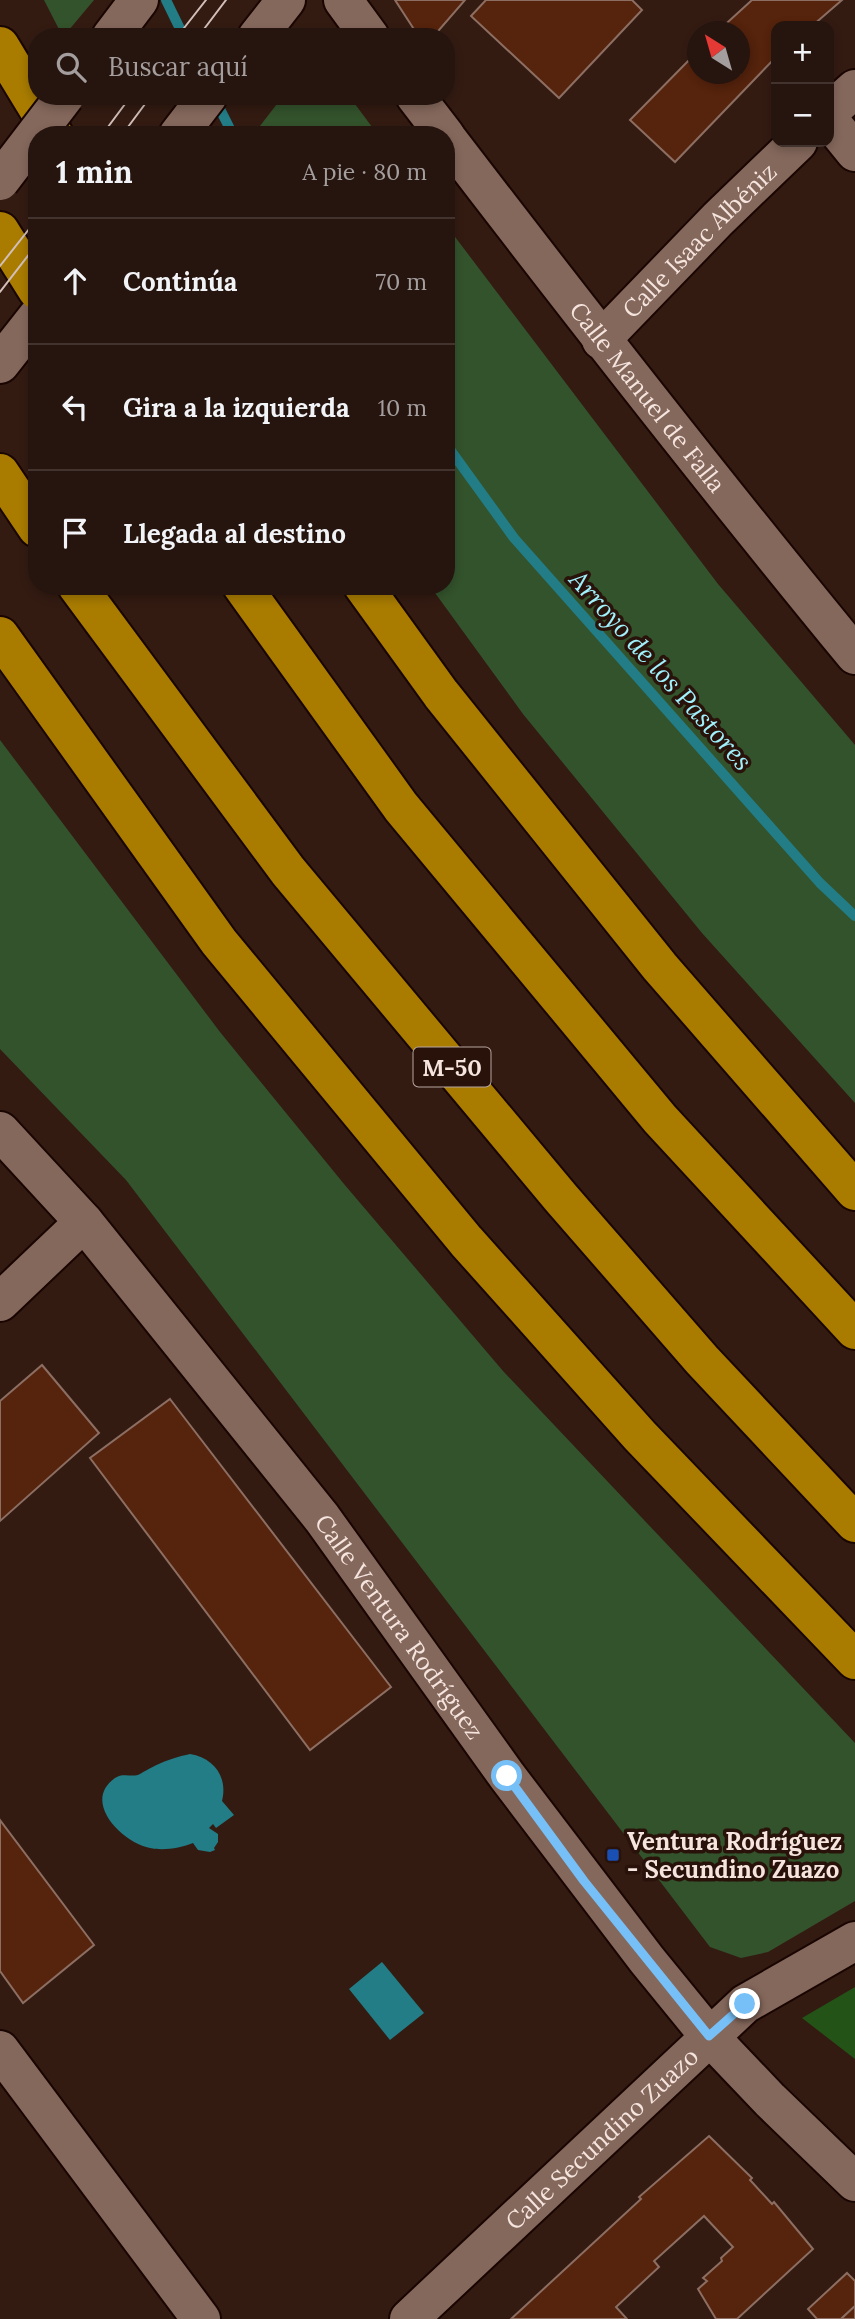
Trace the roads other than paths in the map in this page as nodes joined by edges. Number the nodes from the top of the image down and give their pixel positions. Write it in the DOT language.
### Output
graph roads {
  1 [pos="139,0"];
  2 [pos="286,0"];
  3 [pos="343,0"];
  4 [pos="118,28"];
  5 [pos="264,28"];
  6 [pos="363,28"];
  7 [pos="0,46"];
  8 [pos="855,89"];
  9 [pos="28,92"];
  10 [pos="36,105"];
  11 [pos="58,105"];
  12 [pos="201,105"];
  13 [pos="422,105"];
  14 [pos="834,108"];
  15 [pos="42,126"];
  16 [pos="49,126"];
  17 [pos="185,126"];
  18 [pos="438,126"];
  19 [pos="834,126"];
  20 [pos="28,144"];
  21 [pos="793,147"];
  22 [pos="455,148"];
  23 [pos="855,152"];
  24 [pos="0,181"];
  25 [pos="0,231"];
  26 [pos="28,276"];
  27 [pos="28,328"];
  28 [pos="601,340"];
  29 [pos="0,364"];
  30 [pos="0,473"];
  31 [pos="28,515"];
  32 [pos="84,595"];
  33 [pos="248,595"];
  34 [pos="370,595"];
  35 [pos="0,636"];
  36 [pos="855,654"];
  37 [pos="0,1131"];
  38 [pos="855,1191"];
  39 [pos="84,1222"];
  40 [pos="0,1302"];
  41 [pos="855,1330"];
  42 [pos="855,1523"];
  43 [pos="855,1660"];
  44 [pos="848,1944"];
  45 [pos="709,2036"];
  46 [pos="0,2050"];
  47 [pos="855,2182"];
  48 [pos="201,2319"];
  49 [pos="409,2319"];
  1 -- 4 [label="street"];
  2 -- 5 [label="street"];
  3 -- 6 [label="street"];
  7 -- 9 [label="highway"];
  8 -- 14 [label="street"];
  10 -- 16 [label="highway"];
  11 -- 15 [label="street, bridge"];
  12 -- 17 [label="street"];
  13 -- 18 [label="street, Calle Manuel de Falla"];
  19 -- 23 [label="street"];
  20 -- 24 [label="street, bridge"];
  21 -- 28 [label="street, Calle Isaac Albéniz"];
  22 -- 28 [label="street, Calle Manuel de Falla"];
  25 -- 26 [label="highway"];
  27 -- 29 [label="street"];
  28 -- 36 [label="street, Calle Manuel de Falla"];
  30 -- 31 [label="highway"];
  32 -- 42 [label="highway, M-50"];
  33 -- 41 [label="highway"];
  34 -- 38 [label="highway"];
  35 -- 43 [label="highway"];
  37 -- 39 [label="street, Calle Ventura Rodríguez"];
  39 -- 40 [label="street"];
  39 -- 45 [label="street, Calle Ventura Rodríguez"];
  44 -- 45 [label="street, Calle Secundino Zuazo"];
  45 -- 47 [label="street, Calle Ventura Rodríguez"];
  45 -- 49 [label="street, Calle Secundino Zuazo"];
  46 -- 48 [label="street"];
}
